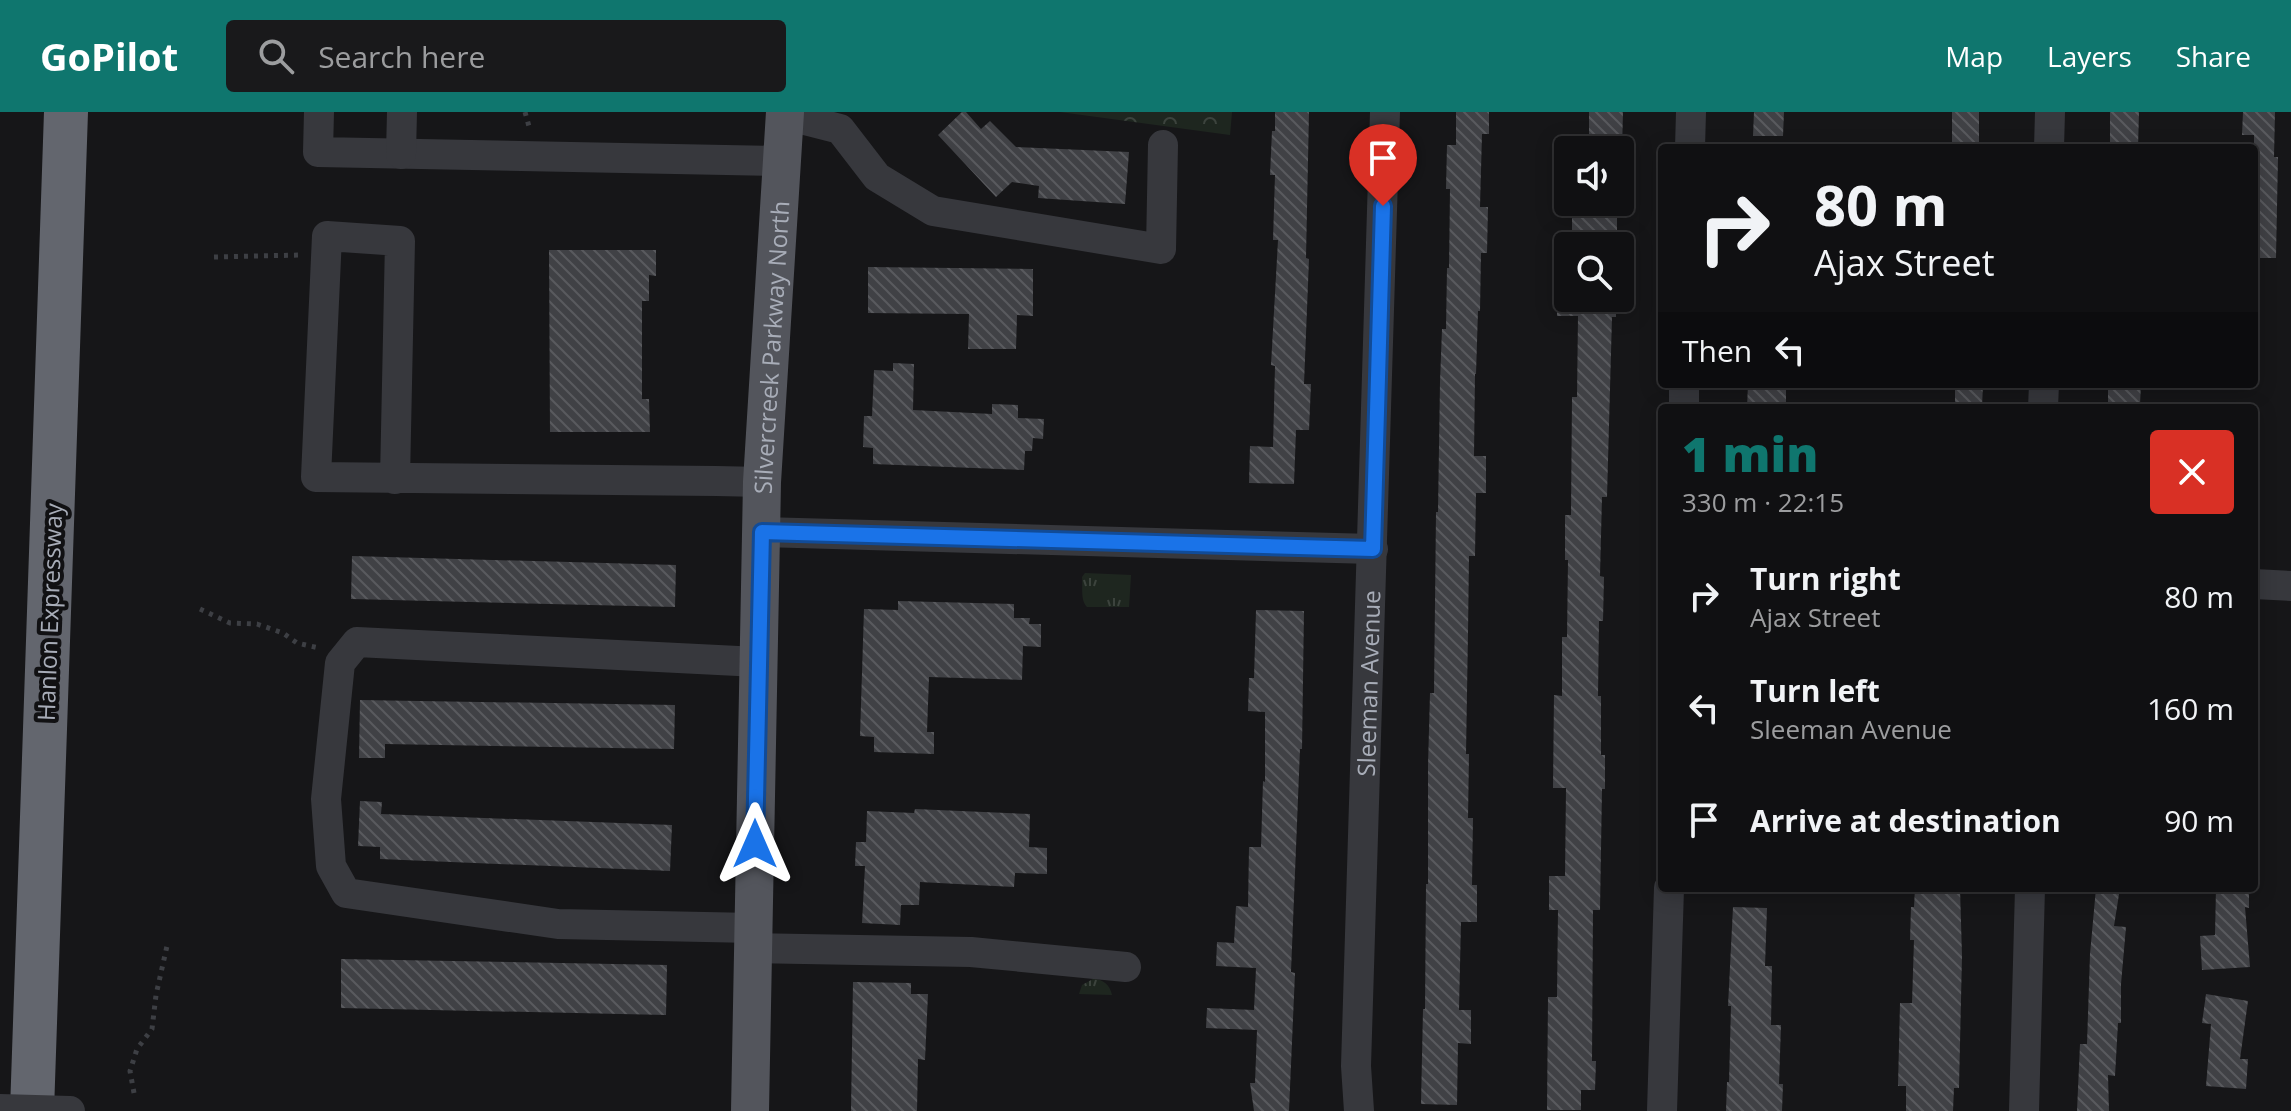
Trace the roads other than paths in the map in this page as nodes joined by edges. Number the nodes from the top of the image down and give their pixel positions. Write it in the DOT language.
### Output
graph roads {
  1 [pos="66,112"];
  2 [pos="319,112"];
  3 [pos="402,112"];
  4 [pos="1385,112"];
  5 [pos="1691,112"];
  6 [pos="2050,112"];
  7 [pos="785,114"];
  8 [pos="1690,144"];
  9 [pos="2049,144"];
  10 [pos="1163,145"];
  11 [pos="401,154"];
  12 [pos="783,161"];
  13 [pos="395,479"];
  14 [pos="762,482"];
  15 [pos="762,532"];
  16 [pos="1373,549"];
  17 [pos="2258,584"];
  18 [pos="2291,586"];
  19 [pos="758,662"];
  20 [pos="1669,892"];
  21 [pos="2030,892"];
  22 [pos="754,938"];
  23 [pos="1126,967"];
  24 [pos="0,1109"];
  25 [pos="32,1111"];
  26 [pos="70,1111"];
  27 [pos="750,1111"];
  28 [pos="1359,1111"];
  29 [pos="1662,1111"];
  30 [pos="2024,1111"];
  1 -- 25 [label="highway, Hanlon Expressway"];
  2 -- 11 [label="street"];
  3 -- 11 [label="street"];
  4 -- 16 [label="street, Sleeman Avenue"];
  5 -- 8 [label="street"];
  6 -- 9 [label="street"];
  7 -- 10 [label="street"];
  7 -- 12 [label="main road, Silvercreek Parkway North"];
  11 -- 12 [label="street"];
  12 -- 14 [label="main road, Silvercreek Parkway North"];
  13 -- 13 [label="street"];
  13 -- 14 [label="street"];
  14 -- 15 [label="main road, Silvercreek Parkway North"];
  15 -- 16 [label="street"];
  15 -- 19 [label="main road, Silvercreek Parkway North"];
  16 -- 28 [label="street, Sleeman Avenue"];
  17 -- 18 [label="street"];
  19 -- 22 [label="main road, Silvercreek Parkway North"];
  19 -- 22 [label="street"];
  20 -- 29 [label="street"];
  21 -- 30 [label="street"];
  22 -- 23 [label="street"];
  22 -- 27 [label="main road, Silvercreek Parkway North"];
  24 -- 26 [label="street, bridge"];
}
